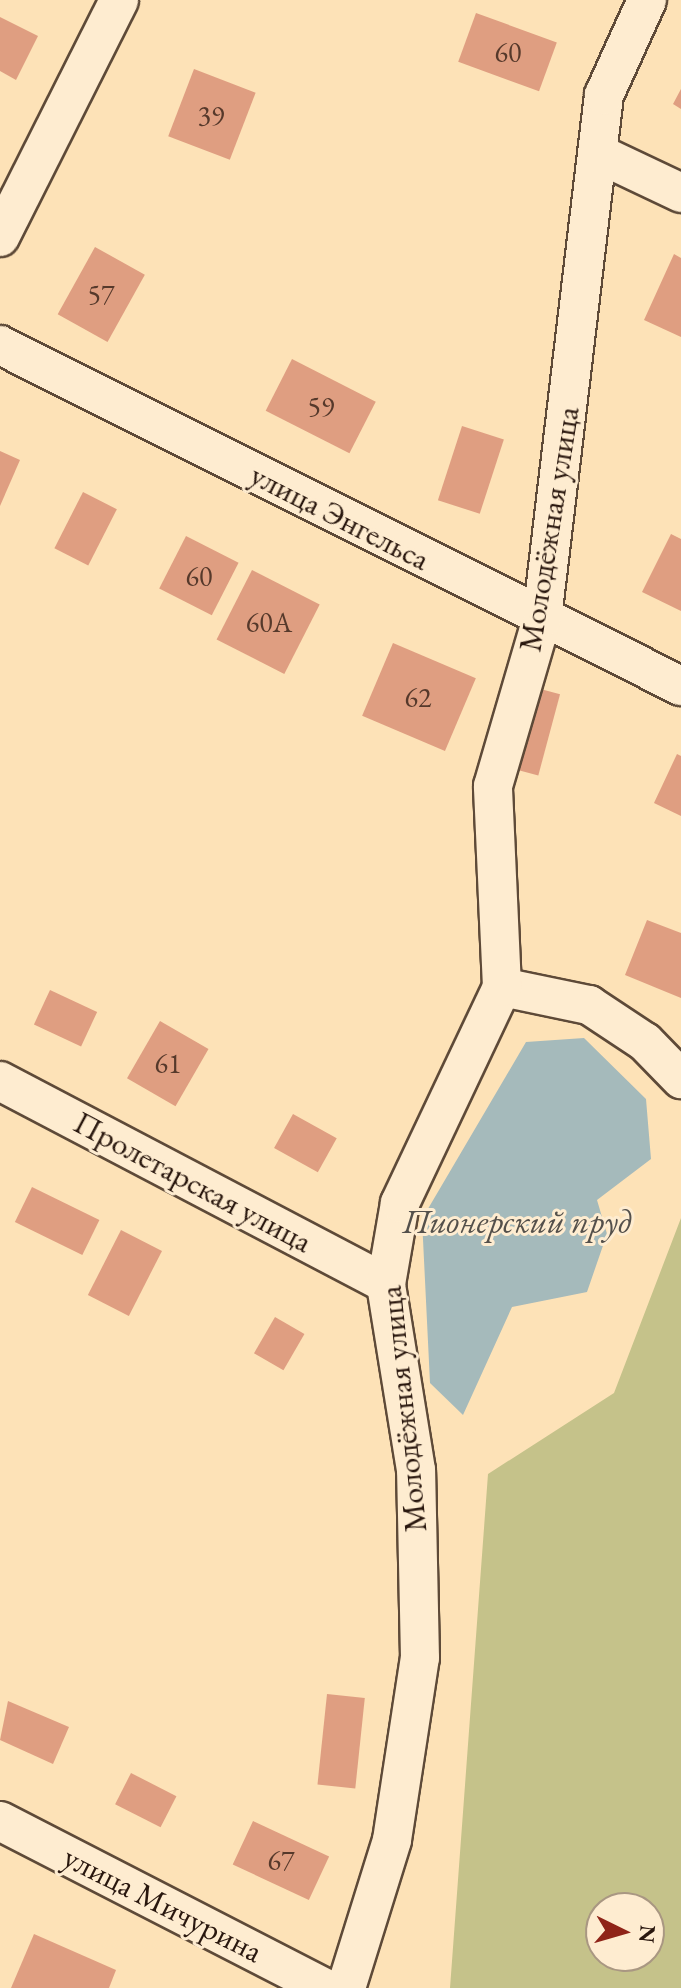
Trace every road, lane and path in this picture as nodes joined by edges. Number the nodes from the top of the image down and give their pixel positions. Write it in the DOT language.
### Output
graph roads {
  1 [pos="119,0"];
  2 [pos="647,0"];
  3 [pos="599,154"];
  4 [pos="681,193"];
  5 [pos="0,237"];
  6 [pos="0,345"];
  7 [pos="542,618"];
  8 [pos="681,686"];
  9 [pos="502,987"];
  10 [pos="681,1079"];
  11 [pos="0,1081"];
  12 [pos="386,1284"];
  13 [pos="0,1821"];
  14 [pos="325,1988"];
  15 [pos="346,1988"];
  1 -- 5 [label="street"];
  2 -- 3 [label="street, Молодёжная улица"];
  3 -- 4 [label="street"];
  3 -- 7 [label="street, Молодёжная улица"];
  6 -- 7 [label="street, улица Энгельса"];
  7 -- 8 [label="street, улица Энгельса"];
  7 -- 9 [label="street, Молодёжная улица"];
  9 -- 10 [label="street"];
  9 -- 12 [label="street, Молодёжная улица"];
  11 -- 12 [label="street, Пролетарская улица"];
  12 -- 15 [label="street, Молодёжная улица"];
  13 -- 14 [label="street, улица Мичурина"];
}
